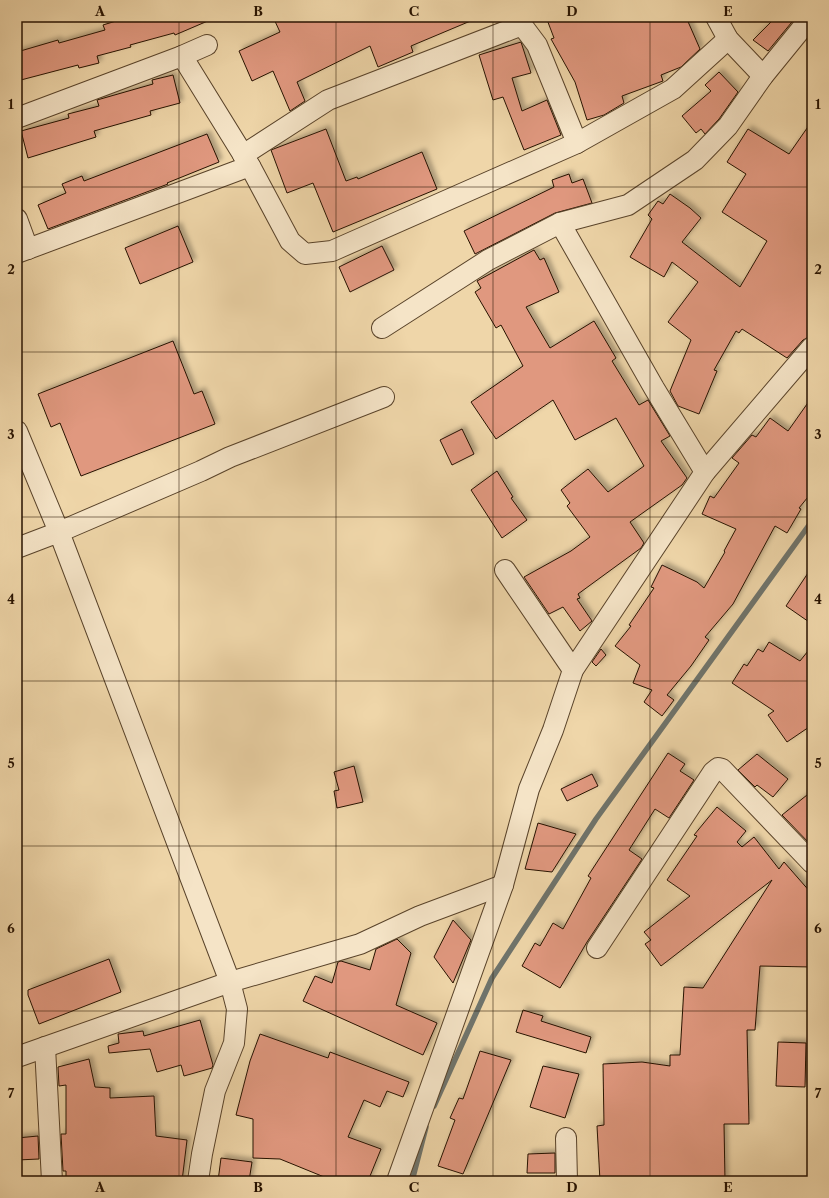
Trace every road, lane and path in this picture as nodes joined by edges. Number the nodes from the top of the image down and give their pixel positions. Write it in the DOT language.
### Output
graph roads {
  1 [pos="716,17"];
  2 [pos="811,17"];
  3 [pos="520,21"];
  4 [pos="728,39"];
  5 [pos="207,45"];
  6 [pos="182,56"];
  7 [pos="763,76"];
  8 [pos="17,118"];
  9 [pos="577,143"];
  10 [pos="247,161"];
  11 [pos="17,218"];
  12 [pos="560,223"];
  13 [pos="22,251"];
  14 [pos="382,328"];
  15 [pos="812,347"];
  16 [pos="384,397"];
  17 [pos="17,431"];
  18 [pos="705,472"];
  19 [pos="59,532"];
  20 [pos="17,548"];
  21 [pos="505,570"];
  22 [pos="573,670"];
  23 [pos="812,863"];
  24 [pos="503,885"];
  25 [pos="597,948"];
  26 [pos="230,982"];
  27 [pos="44,1047"];
  28 [pos="17,1057"];
  29 [pos="566,1138"];
  30 [pos="52,1181"];
  31 [pos="198,1181"];
  32 [pos="396,1181"];
  33 [pos="568,1181"];
  1 -- 4 [label="street"];
  2 -- 7 [label="street"];
  3 -- 9 [label="street"];
  3 -- 10 [label="street"];
  4 -- 7 [label="street"];
  4 -- 9 [label="street"];
  5 -- 6 [label="street"];
  6 -- 8 [label="street"];
  6 -- 10 [label="street"];
  7 -- 12 [label="street"];
  9 -- 10 [label="street"];
  10 -- 13 [label="street"];
  11 -- 13 [label="street"];
  12 -- 14 [label="street"];
  12 -- 18 [label="street"];
  15 -- 18 [label="street"];
  16 -- 19 [label="street"];
  17 -- 19 [label="street"];
  18 -- 22 [label="street"];
  19 -- 20 [label="street"];
  19 -- 26 [label="street"];
  21 -- 22 [label="street"];
  22 -- 24 [label="street"];
  23 -- 25 [label="street"];
  24 -- 26 [label="street"];
  24 -- 32 [label="street"];
  26 -- 27 [label="street"];
  26 -- 31 [label="street"];
  27 -- 28 [label="street"];
  27 -- 30 [label="street"];
  29 -- 33 [label="street"];
}
